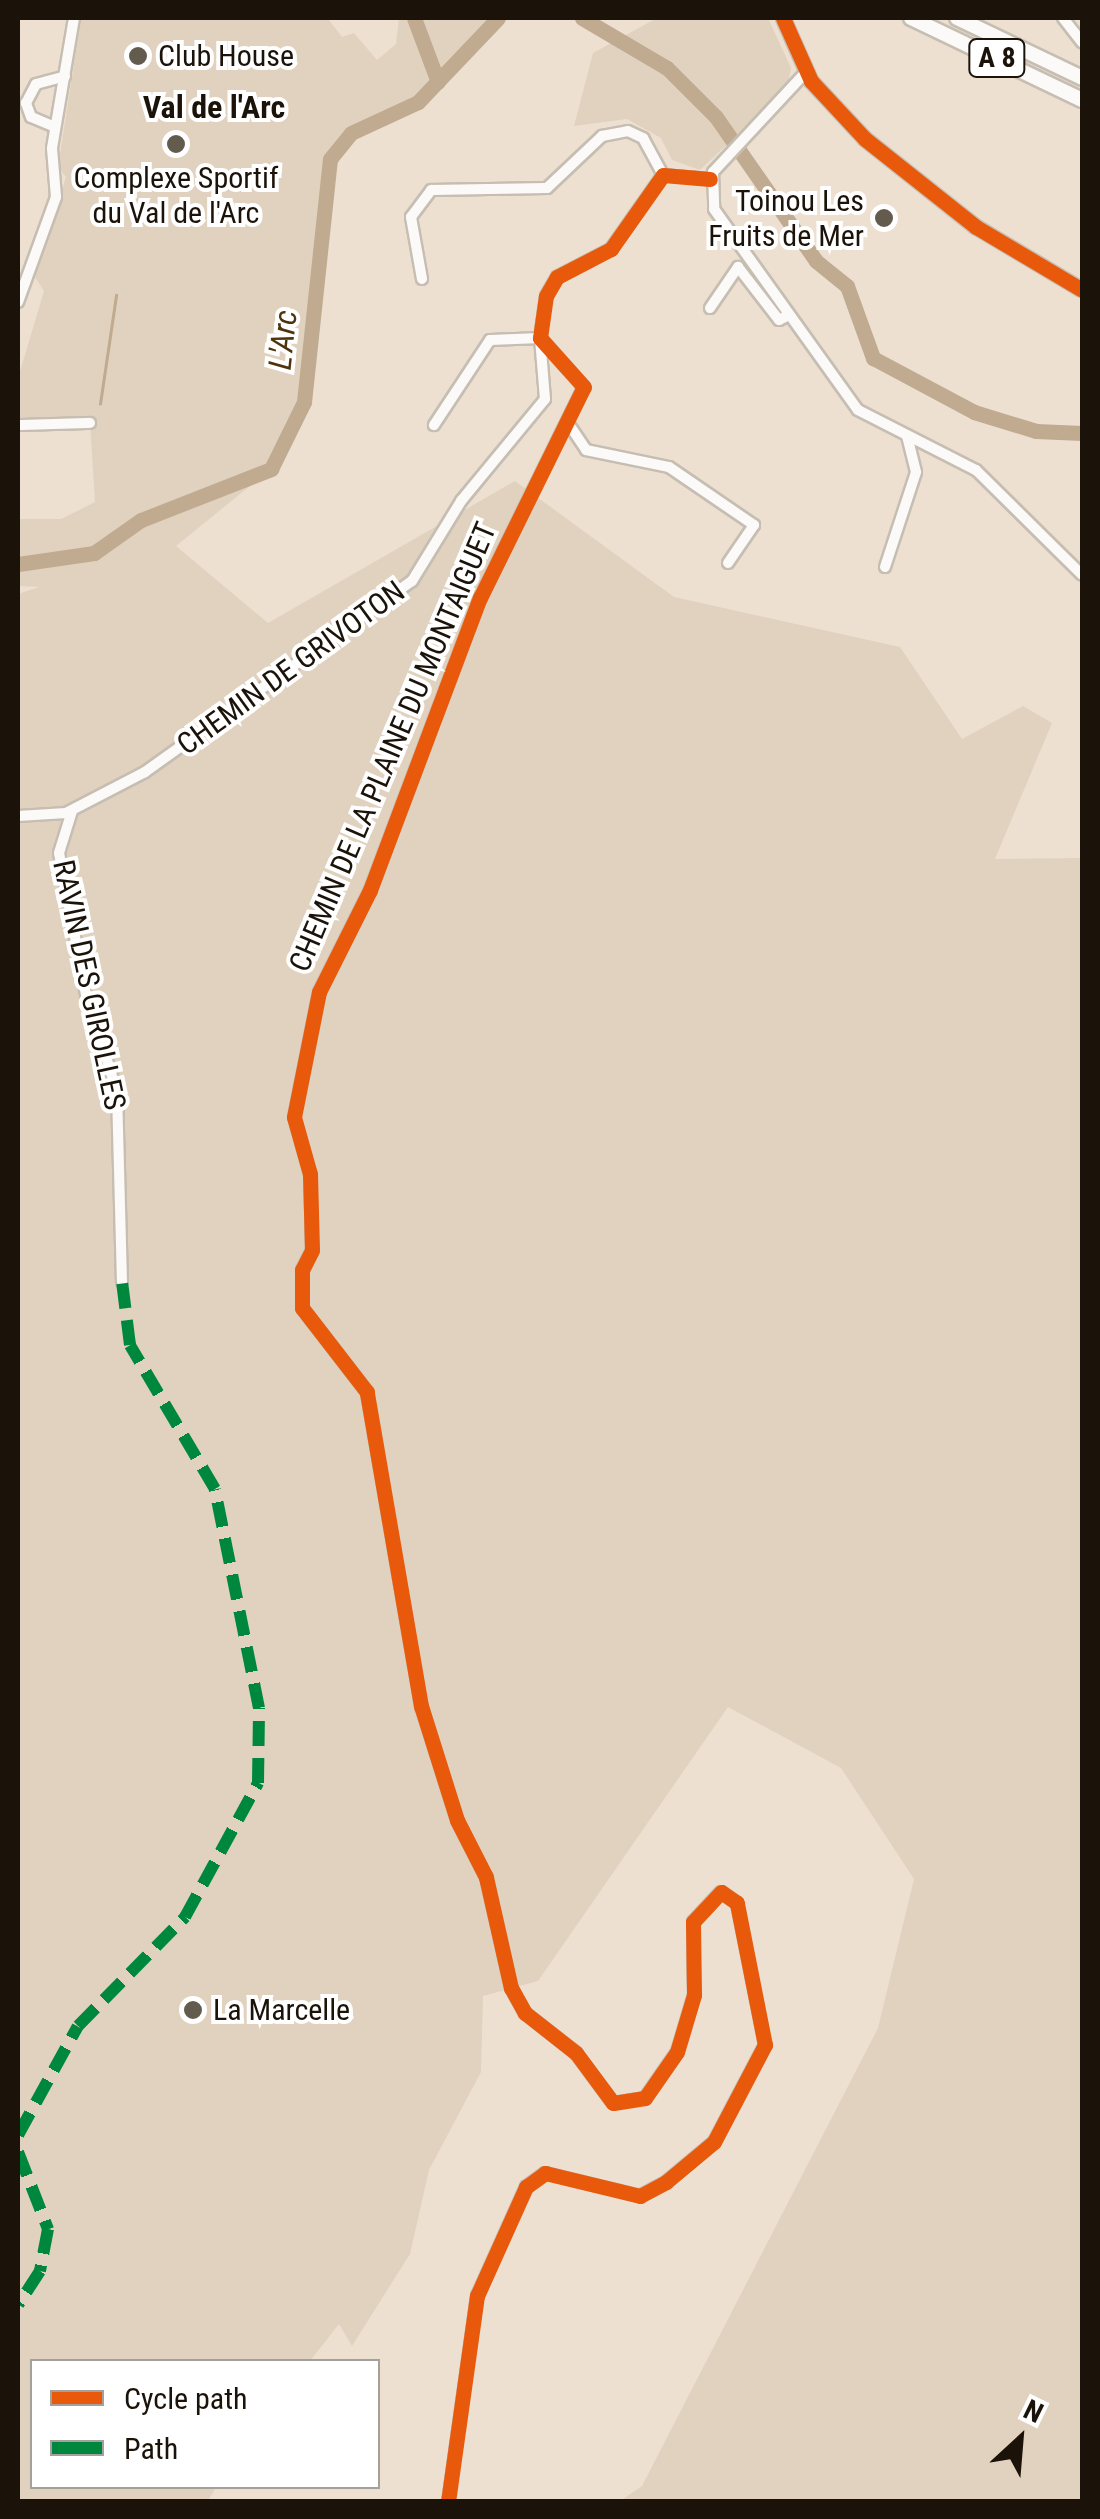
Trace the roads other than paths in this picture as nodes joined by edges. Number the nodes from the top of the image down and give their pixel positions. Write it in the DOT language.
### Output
graph roads {
  1 [pos="74,18"];
  2 [pos="779,18"];
  3 [pos="911,18"];
  4 [pos="958,18"];
  5 [pos="1063,18"];
  6 [pos="1082,42"];
  7 [pos="806,72"];
  8 [pos="66,75"];
  9 [pos="1082,78"];
  10 [pos="1082,100"];
  11 [pos="55,127"];
  12 [pos="663,175"];
  13 [pos="710,180"];
  14 [pos="422,279"];
  15 [pos="1082,290"];
  16 [pos="18,302"];
  17 [pos="710,308"];
  18 [pos="788,315"];
  19 [pos="540,338"];
  20 [pos="568,423"];
  21 [pos="18,424"];
  22 [pos="90,424"];
  23 [pos="434,425"];
  24 [pos="907,436"];
  25 [pos="728,563"];
  26 [pos="885,567"];
  27 [pos="1082,575"];
  28 [pos="72,810"];
  29 [pos="18,816"];
  30 [pos="122,1282"];
  31 [pos="448,2502"];
  1 -- 8 [label="street"];
  2 -- 7 [label="main road"];
  3 -- 10 [label="highway, A 8"];
  4 -- 9 [label="highway, A 8"];
  5 -- 6 [label="street"];
  7 -- 13 [label="street"];
  7 -- 15 [label="main road"];
  8 -- 11 [label="street"];
  8 -- 11 [label="street"];
  11 -- 16 [label="street"];
  12 -- 13 [label="street"];
  12 -- 14 [label="street"];
  12 -- 19 [label="street"];
  13 -- 18 [label="street"];
  17 -- 18 [label="street"];
  18 -- 24 [label="street"];
  19 -- 20 [label="street, CHEMIN DE LA PLAINE DU MONTAIGUET"];
  19 -- 23 [label="street"];
  19 -- 28 [label="street, CHEMIN DE GRIVOTON"];
  20 -- 25 [label="street"];
  20 -- 31 [label="street, CHEMIN DE LA PLAINE DU MONTAIGUET"];
  21 -- 22 [label="street"];
  24 -- 26 [label="street"];
  24 -- 27 [label="street"];
  28 -- 29 [label="street, CHEMIN DE GRIVOTON"];
  28 -- 30 [label="street, RAVIN DES GIROLLES"];
}
